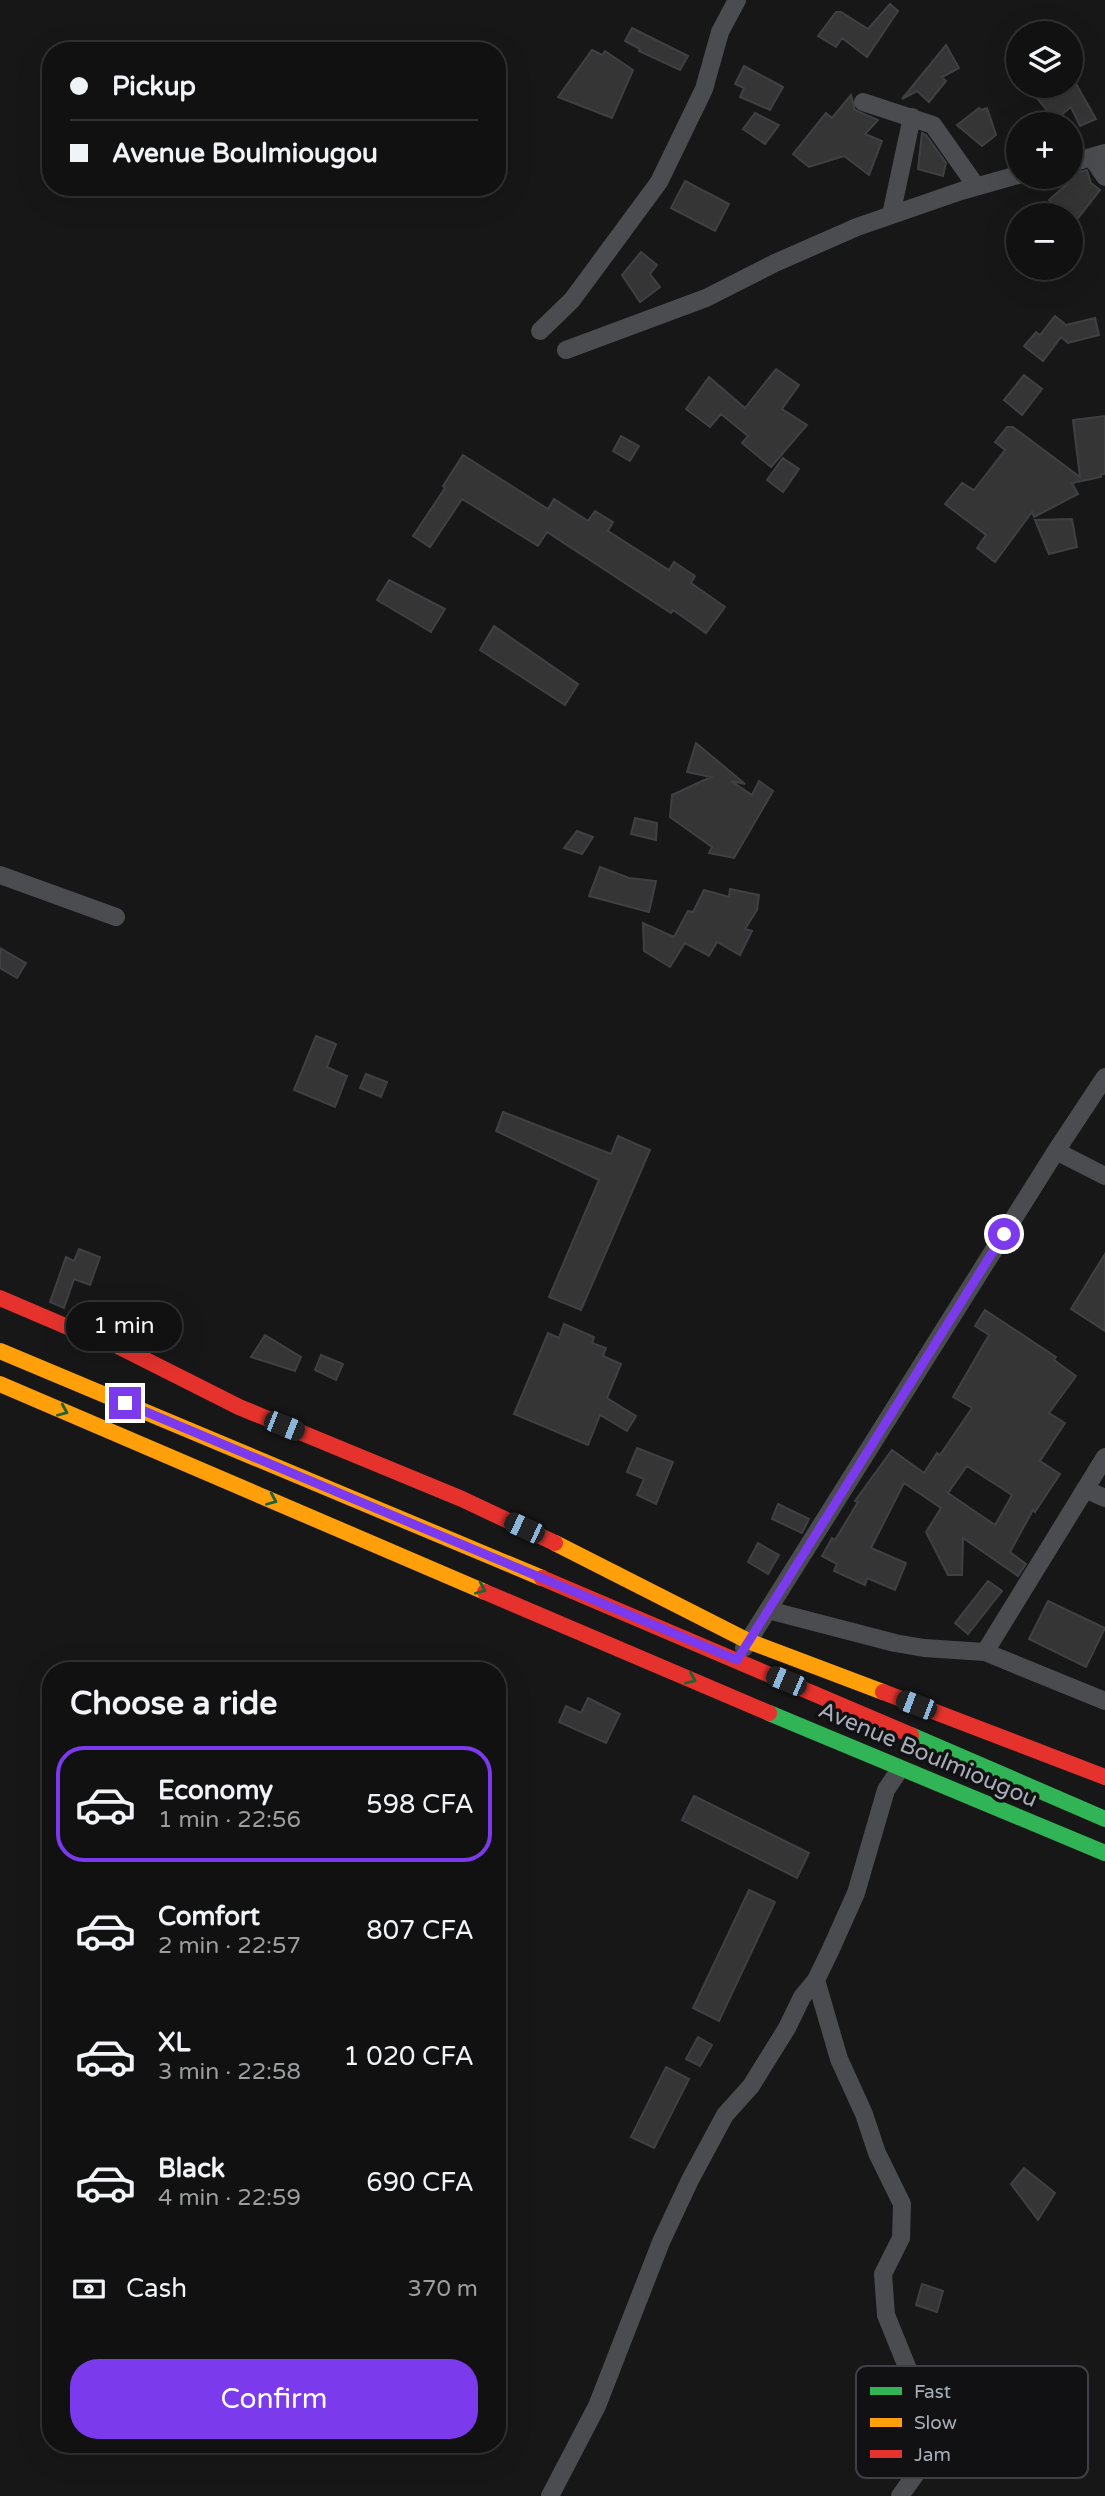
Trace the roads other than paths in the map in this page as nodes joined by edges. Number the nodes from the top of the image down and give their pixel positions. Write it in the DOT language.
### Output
graph roads {
  1 [pos="737,0"];
  2 [pos="863,102"];
  3 [pos="912,117"];
  4 [pos="1098,155"];
  5 [pos="1105,177"];
  6 [pos="1006,178"];
  7 [pos="976,186"];
  8 [pos="891,215"];
  9 [pos="540,331"];
  10 [pos="566,350"];
  11 [pos="0,875"];
  12 [pos="116,918"];
  13 [pos="1105,1077"];
  14 [pos="1056,1151"];
  15 [pos="1105,1176"];
  16 [pos="0,1298"];
  17 [pos="0,1351"];
  18 [pos="0,1384"];
  19 [pos="1105,1458"];
  20 [pos="1085,1489"];
  21 [pos="1105,1498"];
  22 [pos="768,1610"];
  23 [pos="748,1641"];
  24 [pos="985,1652"];
  25 [pos="737,1660"];
  26 [pos="1105,1701"];
  27 [pos="900,1769"];
  28 [pos="1105,1777"];
  29 [pos="1105,1819"];
  30 [pos="1105,1853"];
  31 [pos="816,1980"];
  32 [pos="907,2366"];
  33 [pos="913,2478"];
  34 [pos="550,2496"];
  35 [pos="900,2496"];
  1 -- 9 [label="street"];
  2 -- 3 [label="street"];
  3 -- 7 [label="street"];
  3 -- 8 [label="street"];
  4 -- 5 [label="street"];
  6 -- 7 [label="street"];
  7 -- 8 [label="street"];
  8 -- 10 [label="street"];
  11 -- 12 [label="street"];
  13 -- 14 [label="street"];
  14 -- 15 [label="street"];
  14 -- 22 [label="street"];
  16 -- 23 [label="main road"];
  17 -- 25 [label="main road, Avenue Boulmiougou"];
  18 -- 27 [label="main road, Avenue Boulmiougou, one-way"];
  19 -- 20 [label="street"];
  20 -- 21 [label="street"];
  20 -- 24 [label="street"];
  22 -- 23 [label="street"];
  22 -- 24 [label="street"];
  23 -- 25 [label="street"];
  23 -- 28 [label="main road"];
  24 -- 26 [label="street"];
  25 -- 29 [label="main road, Avenue Boulmiougou"];
  27 -- 30 [label="main road, Avenue Boulmiougou"];
  27 -- 31 [label="street"];
  31 -- 32 [label="street"];
  31 -- 34 [label="street"];
  33 -- 35 [label="street"];
}
